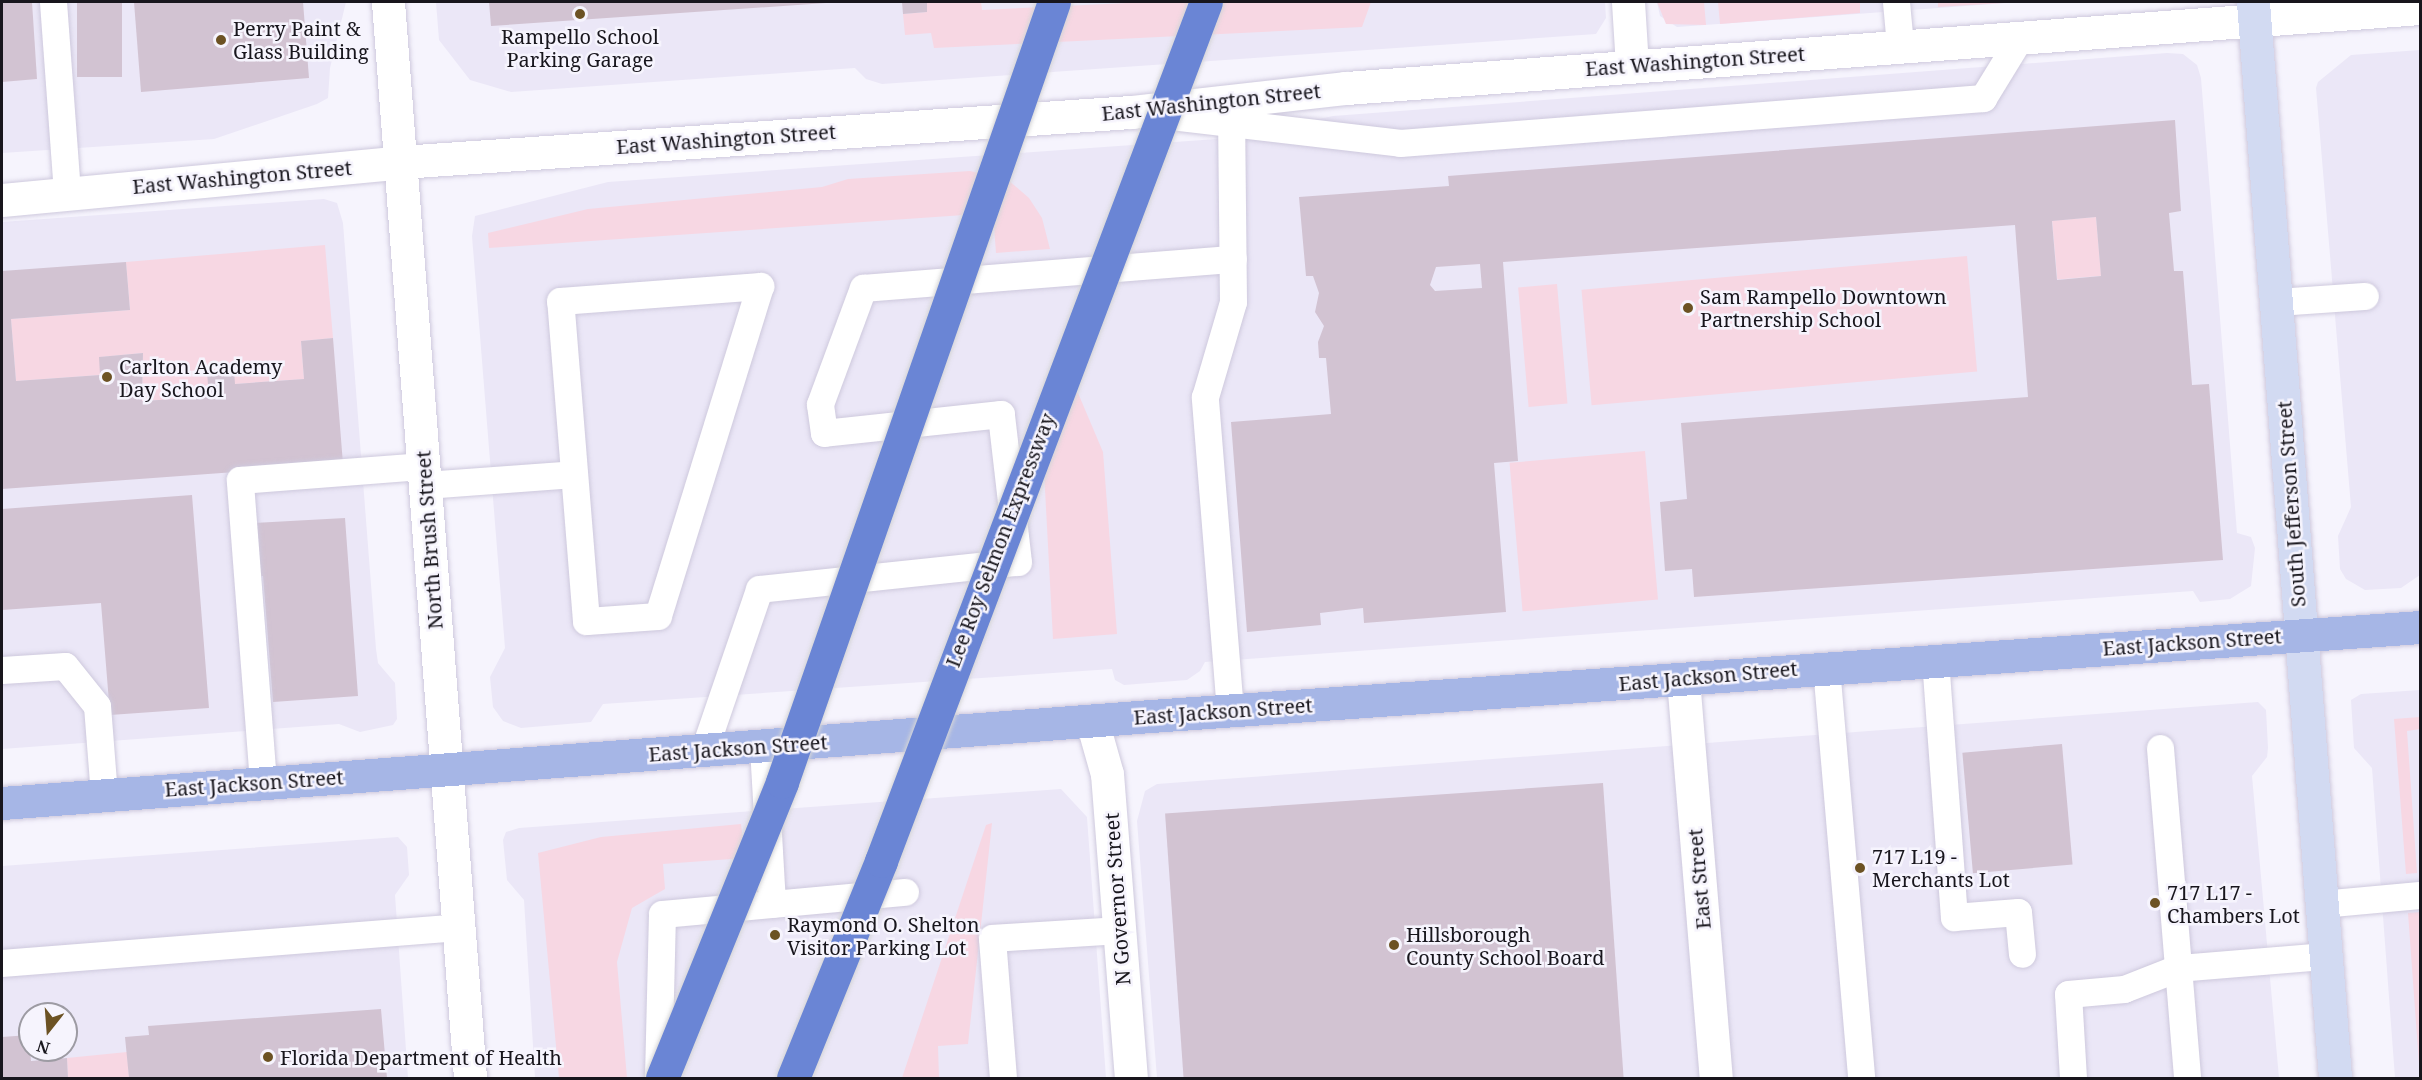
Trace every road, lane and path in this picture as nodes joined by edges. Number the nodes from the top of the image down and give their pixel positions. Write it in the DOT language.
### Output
graph roads {
  1 [pos="53,2"];
  2 [pos="388,2"];
  3 [pos="1054,2"];
  4 [pos="1206,2"];
  5 [pos="1628,2"];
  6 [pos="1896,2"];
  7 [pos="2404,6"];
  8 [pos="2254,10"];
  9 [pos="2021,36"];
  10 [pos="1900,45"];
  11 [pos="1632,66"];
  12 [pos="1231,111"];
  13 [pos="401,162"];
  14 [pos="68,194"];
  15 [pos="2,200"];
  16 [pos="1233,259"];
  17 [pos="2364,296"];
  18 [pos="2276,302"];
  19 [pos="574,474"];
  20 [pos="424,476"];
  21 [pos="2421,627"];
  22 [pos="2301,636"];
  23 [pos="1935,659"];
  24 [pos="1826,667"];
  25 [pos="2,670"];
  26 [pos="1683,679"];
  27 [pos="1230,711"];
  28 [pos="1092,721"];
  29 [pos="763,747"];
  30 [pos="2160,748"];
  31 [pos="704,750"];
  32 [pos="447,772"];
  33 [pos="263,782"];
  34 [pos="104,794"];
  35 [pos="10,800"];
  36 [pos="905,892"];
  37 [pos="2421,895"];
  38 [pos="772,903"];
  39 [pos="2321,904"];
  40 [pos="458,927"];
  41 [pos="1119,930"];
  42 [pos="2022,954"];
  43 [pos="2325,956"];
  44 [pos="2,963"];
  45 [pos="2178,968"];
  46 [pos="470,1078"];
  47 [pos="660,1078"];
  48 [pos="793,1078"];
  49 [pos="1003,1078"];
  50 [pos="1131,1078"];
  51 [pos="1716,1078"];
  52 [pos="1861,1078"];
  53 [pos="2073,1078"];
  54 [pos="2187,1078"];
  55 [pos="2335,1078"];
  1 -- 14 [label="lane"];
  2 -- 13 [label="street, North Brush Street"];
  3 -- 47 [label="highway, bridge"];
  4 -- 48 [label="highway, Lee Roy Selmon Expressway, bridge"];
  5 -- 11 [label="street"];
  6 -- 10 [label="lane"];
  7 -- 8 [label="street, East Washington Street"];
  8 -- 9 [label="street, East Washington Street"];
  8 -- 18 [label="main road, South Jefferson Street"];
  9 -- 10 [label="street, East Washington Street"];
  9 -- 12 [label="lane"];
  10 -- 11 [label="street, East Washington Street"];
  11 -- 12 [label="street, East Washington Street"];
  12 -- 13 [label="street, East Washington Street"];
  12 -- 16 [label="lane"];
  13 -- 14 [label="street, East Washington Street"];
  13 -- 20 [label="street, North Brush Street"];
  14 -- 15 [label="street, East Washington Street"];
  16 -- 27 [label="lane"];
  16 -- 31 [label="lane"];
  17 -- 18 [label="lane"];
  18 -- 22 [label="main road, South Jefferson Street"];
  19 -- 19 [label="lane"];
  19 -- 20 [label="lane"];
  20 -- 32 [label="street, North Brush Street"];
  20 -- 33 [label="lane"];
  21 -- 22 [label="main road, East Jackson Street"];
  22 -- 23 [label="main road, East Jackson Street"];
  22 -- 39 [label="main road, South Jefferson Street"];
  23 -- 24 [label="main road, East Jackson Street"];
  23 -- 42 [label="lane"];
  24 -- 26 [label="main road, East Jackson Street"];
  24 -- 52 [label="lane"];
  25 -- 34 [label="lane"];
  26 -- 27 [label="main road, East Jackson Street"];
  26 -- 51 [label="street, East Street"];
  27 -- 28 [label="main road, East Jackson Street"];
  28 -- 29 [label="main road, East Jackson Street"];
  28 -- 41 [label="street, N Governor Street"];
  29 -- 31 [label="main road, East Jackson Street"];
  29 -- 38 [label="lane"];
  30 -- 45 [label="lane"];
  31 -- 32 [label="main road, East Jackson Street"];
  32 -- 33 [label="main road, East Jackson Street"];
  32 -- 40 [label="street, North Brush Street"];
  33 -- 34 [label="main road, East Jackson Street"];
  34 -- 35 [label="main road, East Jackson Street"];
  36 -- 38 [label="lane"];
  37 -- 39 [label="lane"];
  38 -- 47 [label="lane"];
  39 -- 43 [label="main road, South Jefferson Street"];
  40 -- 44 [label="lane"];
  40 -- 46 [label="street, North Brush Street"];
  41 -- 49 [label="lane"];
  41 -- 50 [label="street, N Governor Street"];
  43 -- 45 [label="lane"];
  43 -- 55 [label="main road, South Jefferson Street"];
  45 -- 53 [label="lane"];
  45 -- 54 [label="lane"];
}
